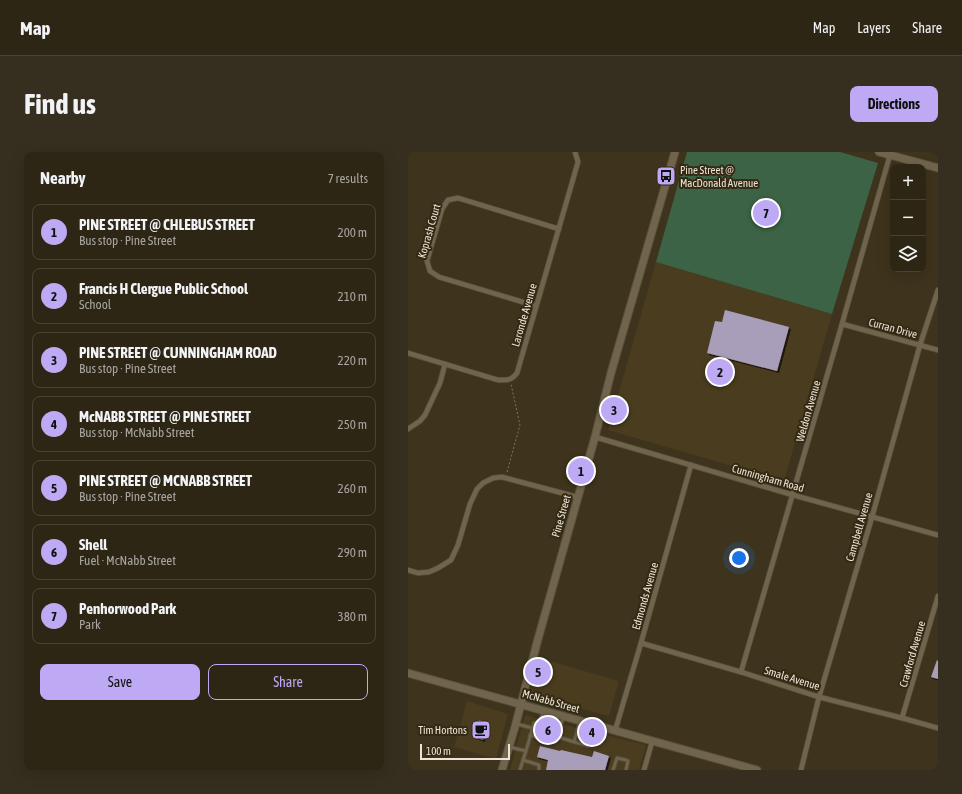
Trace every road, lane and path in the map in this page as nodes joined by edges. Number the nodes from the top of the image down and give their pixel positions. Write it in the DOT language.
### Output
graph roads {
  1 [pos="575,152"];
  2 [pos="675,152"];
  3 [pos="880,152"];
  4 [pos="890,155"];
  5 [pos="938,168"];
  6 [pos="559,229"];
  7 [pos="938,290"];
  8 [pos="536,306"];
  9 [pos="842,324"];
  10 [pos="920,345"];
  11 [pos="938,350"];
  12 [pos="408,353"];
  13 [pos="445,364"];
  14 [pos="510,380"];
  15 [pos="408,429"];
  16 [pos="595,437"];
  17 [pos="691,465"];
  18 [pos="505,478"];
  19 [pos="793,495"];
  20 [pos="577,497"];
  21 [pos="872,517"];
  22 [pos="938,535"];
  23 [pos="408,570"];
  24 [pos="938,596"];
  25 [pos="641,644"];
  26 [pos="741,672"];
  27 [pos="408,673"];
  28 [pos="820,696"];
  29 [pos="520,704"];
  30 [pos="543,710"];
  31 [pos="564,716"];
  32 [pos="902,718"];
  33 [pos="580,721"];
  34 [pos="540,722"];
  35 [pos="515,724"];
  36 [pos="532,728"];
  37 [pos="560,728"];
  38 [pos="938,728"];
  39 [pos="615,731"];
  40 [pos="530,735"];
  41 [pos="558,737"];
  42 [pos="574,742"];
  43 [pos="652,742"];
  44 [pos="588,746"];
  45 [pos="509,747"];
  46 [pos="526,752"];
  47 [pos="523,760"];
  48 [pos="502,770"];
  49 [pos="520,770"];
  50 [pos="539,770"];
  51 [pos="614,770"];
  52 [pos="626,770"];
  53 [pos="644,770"];
  54 [pos="757,770"];
  55 [pos="801,770"];
  1 -- 6 [label="street, Laronde Avenue"];
  2 -- 16 [label="street, Pine Street"];
  3 -- 4 [label="street"];
  4 -- 5 [label="street"];
  4 -- 9 [label="street, Weldon Avenue"];
  6 -- 8 [label="street, Laronde Avenue"];
  6 -- 8 [label="street, Koprash Court"];
  7 -- 10 [label="street, Campbell Avenue"];
  8 -- 14 [label="street, Laronde Avenue"];
  9 -- 10 [label="street, Curran Drive"];
  9 -- 19 [label="street, Weldon Avenue"];
  10 -- 11 [label="street, Curran Drive"];
  10 -- 21 [label="street, Campbell Avenue"];
  12 -- 13 [label="street"];
  13 -- 14 [label="street"];
  13 -- 15 [label="street"];
  14 -- 18 [label="path"];
  16 -- 17 [label="street, Cunningham Road"];
  16 -- 20 [label="street, Pine Street"];
  17 -- 19 [label="street, Cunningham Road"];
  17 -- 25 [label="street, Edmonds Avenue"];
  18 -- 20 [label="street"];
  18 -- 23 [label="street"];
  19 -- 21 [label="street, Cunningham Road"];
  19 -- 26 [label="street, Weldon Avenue"];
  20 -- 29 [label="street, Pine Street"];
  21 -- 22 [label="street, Cunningham Road"];
  21 -- 28 [label="street, Campbell Avenue"];
  24 -- 32 [label="street, Crawford Avenue"];
  25 -- 26 [label="street, Smale Avenue"];
  25 -- 39 [label="street, Edmonds Avenue"];
  26 -- 28 [label="street, Smale Avenue"];
  27 -- 29 [label="street, McNabb Street"];
  28 -- 32 [label="street, Smale Avenue"];
  28 -- 55 [label="street, Campbell Avenue"];
  29 -- 30 [label="street, McNabb Street"];
  29 -- 35 [label="street, Pine Street"];
  30 -- 31 [label="street, McNabb Street"];
  30 -- 34 [label="lane"];
  31 -- 33 [label="street, McNabb Street"];
  31 -- 37 [label="lane"];
  32 -- 38 [label="street, Smale Avenue"];
  33 -- 39 [label="street, McNabb Street"];
  33 -- 42 [label="lane"];
  34 -- 36 [label="lane"];
  34 -- 37 [label="lane"];
  35 -- 36 [label="lane"];
  35 -- 45 [label="street, Pine Street"];
  36 -- 40 [label="lane"];
  37 -- 41 [label="lane"];
  39 -- 43 [label="street, McNabb Street"];
  40 -- 41 [label="lane"];
  40 -- 46 [label="lane"];
  41 -- 42 [label="lane"];
  42 -- 44 [label="lane"];
  43 -- 53 [label="street"];
  43 -- 54 [label="street, McNabb Street"];
  45 -- 46 [label="lane"];
  45 -- 48 [label="street, Pine Street"];
  46 -- 47 [label="lane"];
  47 -- 49 [label="lane"];
  47 -- 50 [label="lane"];
  51 -- 52 [label="lane"];
}
